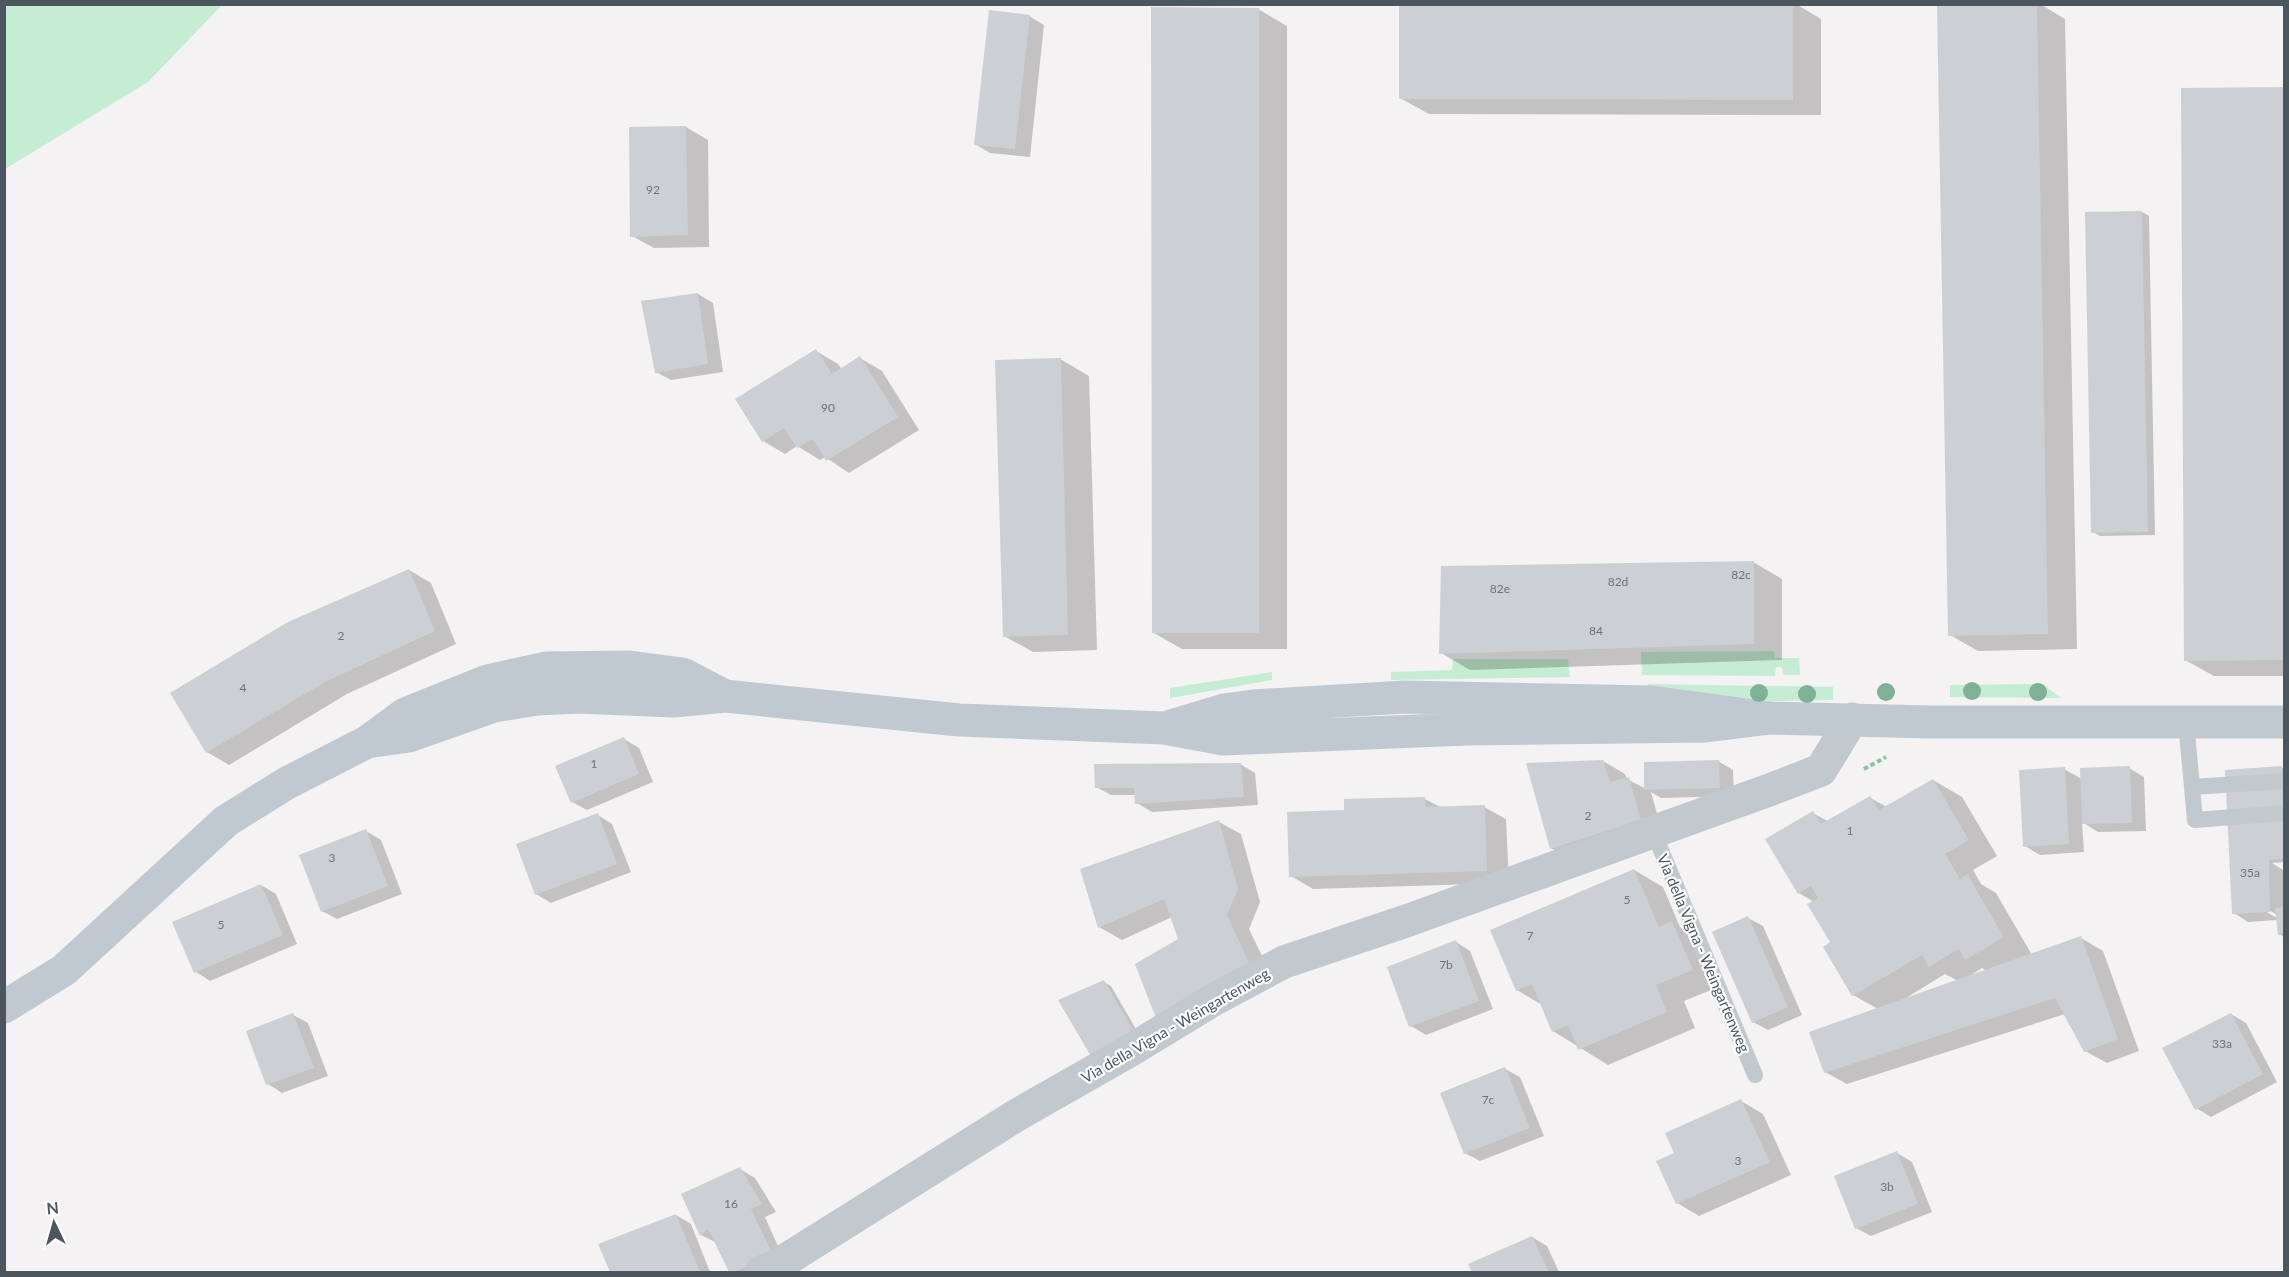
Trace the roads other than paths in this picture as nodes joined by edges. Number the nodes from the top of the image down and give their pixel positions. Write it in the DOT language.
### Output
graph roads {
  1 [pos="1852,719"];
  2 [pos="2186,722"];
  3 [pos="2284,722"];
  4 [pos="2284,782"];
  5 [pos="2192,787"];
  6 [pos="2284,813"];
  7 [pos="1653,831"];
  8 [pos="4,1007"];
  9 [pos="1755,1076"];
  10 [pos="761,1272"];
  1 -- 2 [label="main road"];
  1 -- 7 [label="street, Via della Vigna - Weingartenweg"];
  1 -- 8 [label="main road"];
  2 -- 3 [label="main road"];
  2 -- 5 [label="lane"];
  4 -- 5 [label="lane"];
  5 -- 6 [label="lane"];
  7 -- 9 [label="lane, Via della Vigna - Weingartenweg"];
  7 -- 10 [label="street, Via della Vigna - Weingartenweg"];
}
